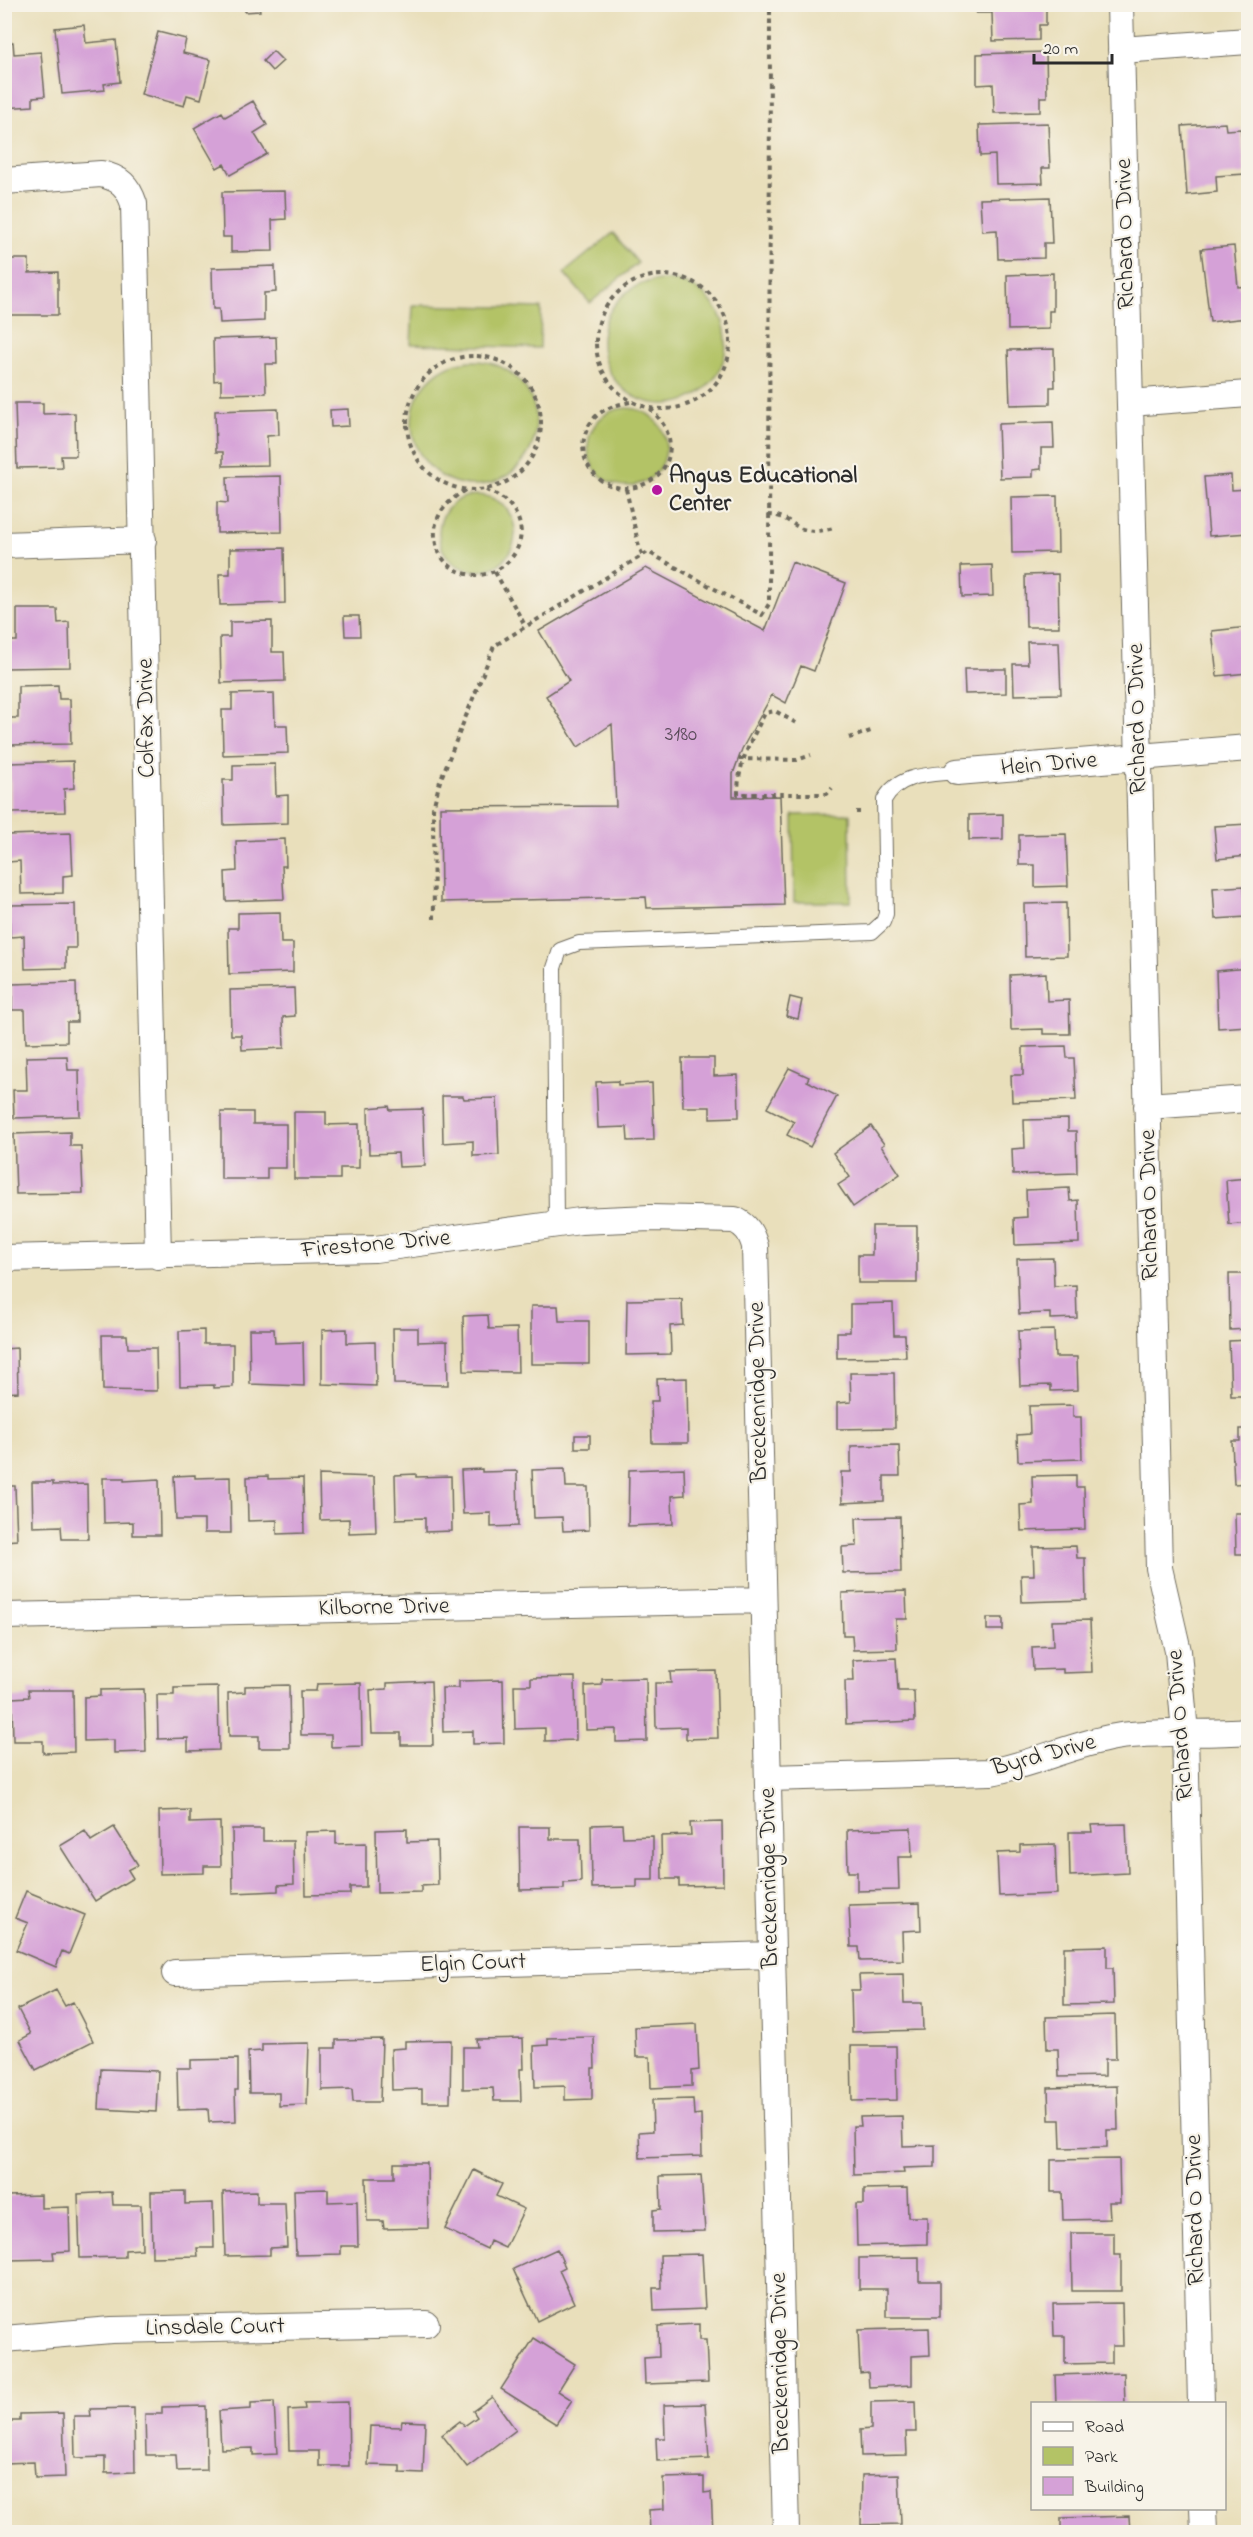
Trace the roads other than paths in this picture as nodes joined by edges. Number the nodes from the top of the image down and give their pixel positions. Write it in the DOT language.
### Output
graph roads {
  1 [pos="1120,4"];
  2 [pos="1248,41"];
  3 [pos="1121,50"];
  4 [pos="4,181"];
  5 [pos="1248,394"];
  6 [pos="1130,403"];
  7 [pos="143,540"];
  8 [pos="4,545"];
  9 [pos="1248,748"];
  10 [pos="1139,757"];
  11 [pos="957,772"];
  12 [pos="1248,1099"];
  13 [pos="1147,1106"];
  14 [pos="556,1224"];
  15 [pos="746,1225"];
  16 [pos="158,1256"];
  17 [pos="4,1258"];
  18 [pos="763,1600"];
  19 [pos="4,1616"];
  20 [pos="1248,1731"];
  21 [pos="1185,1733"];
  22 [pos="768,1778"];
  23 [pos="772,1955"];
  24 [pos="175,1972"];
  25 [pos="426,2324"];
  26 [pos="4,2339"];
  27 [pos="1201,2402"];
  28 [pos="1203,2510"];
  29 [pos="786,2532"];
  30 [pos="1204,2532"];
  1 -- 3 [label="street, Richard O Drive"];
  2 -- 3 [label="street"];
  3 -- 6 [label="street, Richard O Drive"];
  4 -- 7 [label="street, Colfax Drive"];
  5 -- 6 [label="street"];
  6 -- 10 [label="street, Richard O Drive"];
  7 -- 8 [label="street"];
  7 -- 16 [label="street, Colfax Drive"];
  9 -- 10 [label="street, Hein Drive"];
  10 -- 11 [label="street, Hein Drive"];
  10 -- 13 [label="street, Richard O Drive"];
  11 -- 14 [label="lane"];
  12 -- 13 [label="street"];
  13 -- 21 [label="street, Richard O Drive"];
  14 -- 15 [label="street, Firestone Drive"];
  14 -- 16 [label="street, Firestone Drive"];
  15 -- 18 [label="street, Breckenridge Drive"];
  16 -- 17 [label="street, Firestone Drive"];
  18 -- 19 [label="street, Kilborne Drive"];
  18 -- 22 [label="street, Breckenridge Drive"];
  20 -- 21 [label="street, Byrd Drive"];
  21 -- 22 [label="street, Byrd Drive"];
  21 -- 27 [label="street, Richard O Drive"];
  22 -- 23 [label="street, Breckenridge Drive"];
  23 -- 24 [label="street, Elgin Court"];
  23 -- 29 [label="street, Breckenridge Drive"];
  25 -- 26 [label="street, Linsdale Court"];
  28 -- 30 [label="street"];
}
